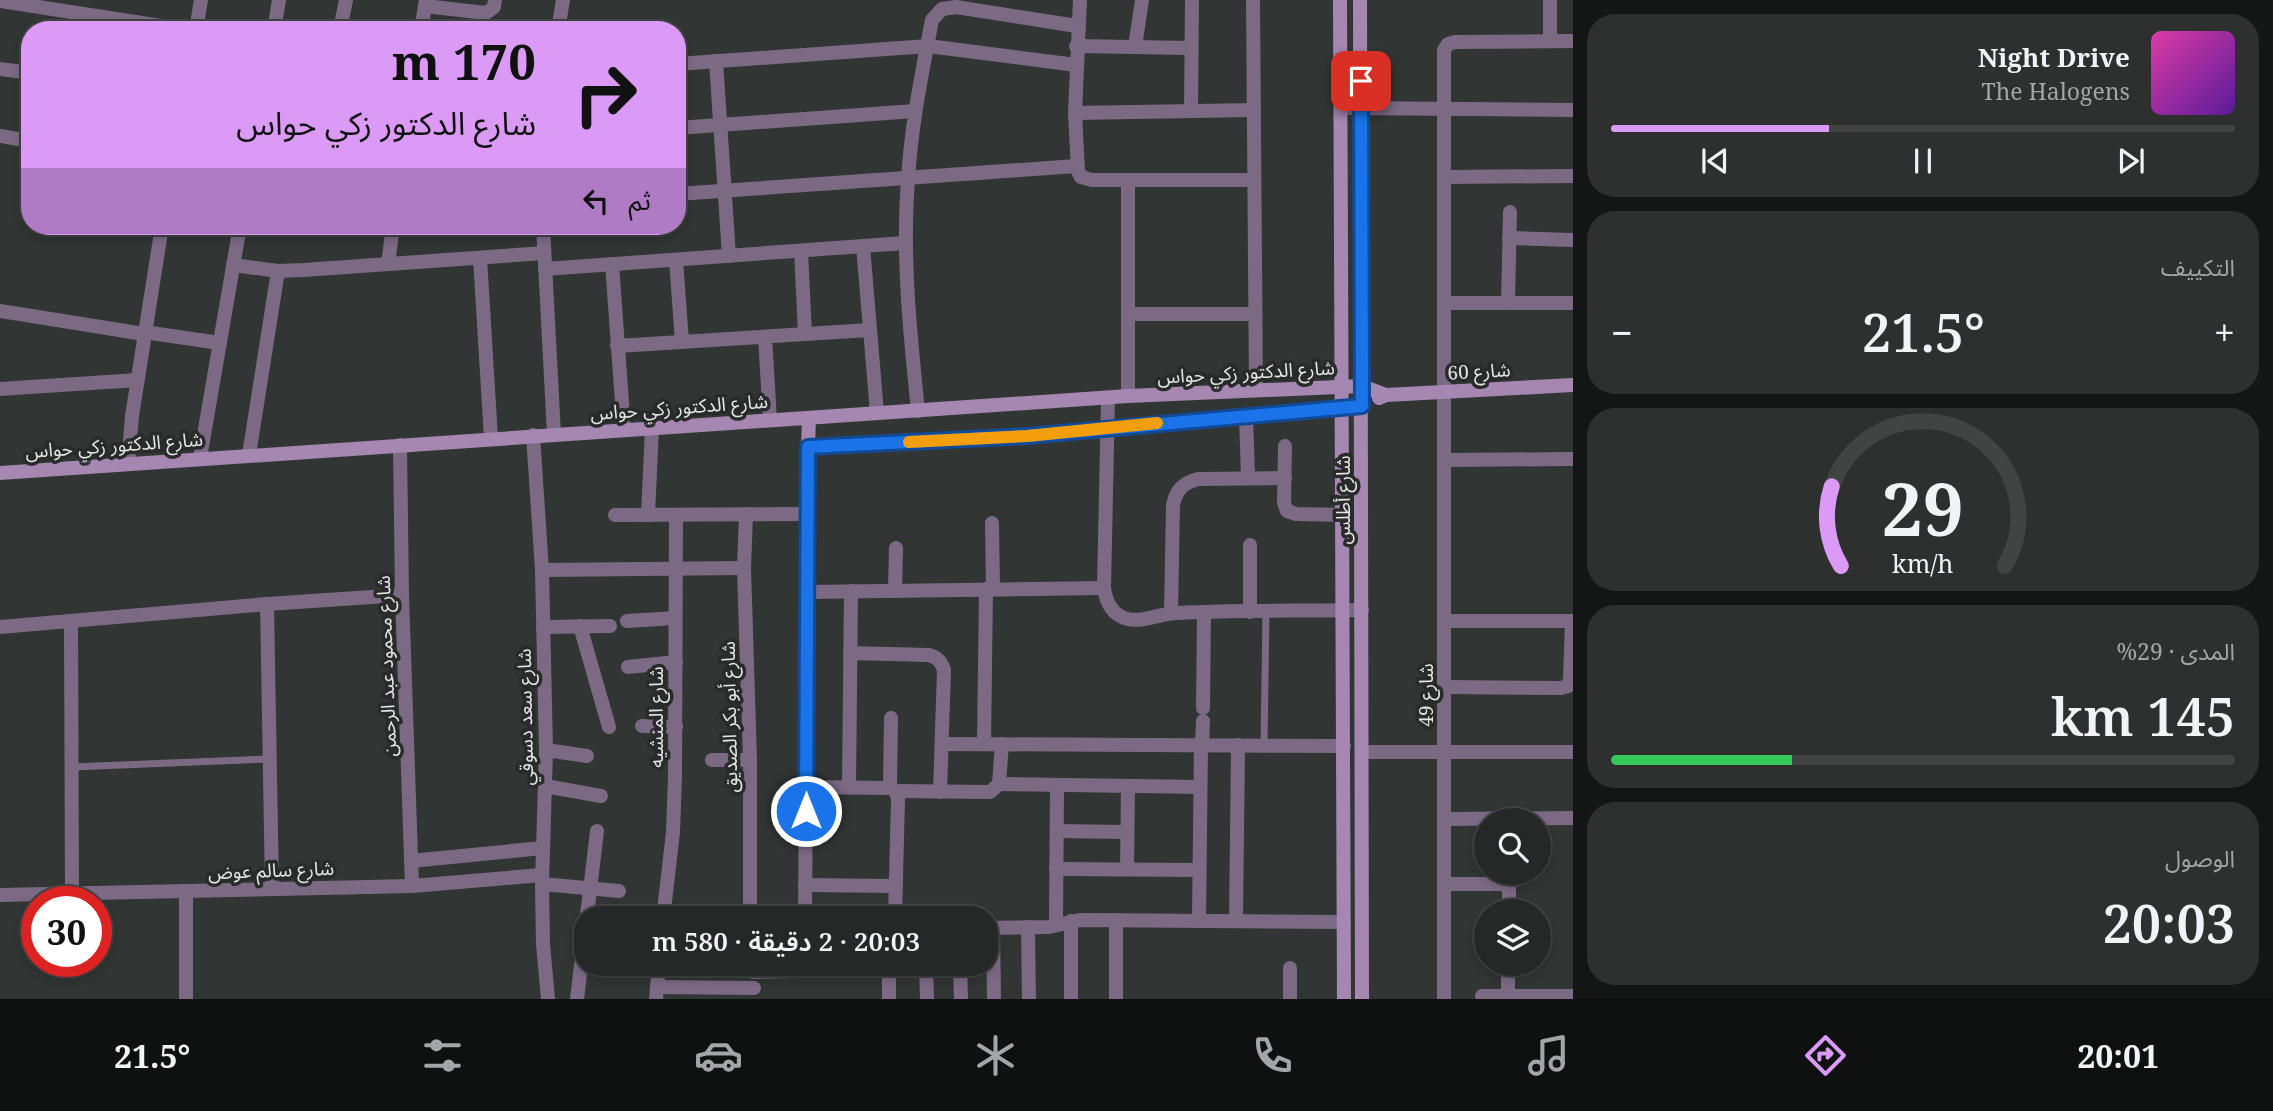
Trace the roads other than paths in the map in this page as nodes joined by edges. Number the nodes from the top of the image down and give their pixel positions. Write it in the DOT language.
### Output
graph roads {
  1 [pos="201,0"];
  2 [pos="279,0"];
  3 [pos="346,0"];
  4 [pos="495,0"];
  5 [pos="562,0"];
  6 [pos="1080,0"];
  7 [pos="1142,0"];
  8 [pos="1192,0"];
  9 [pos="1253,0"];
  10 [pos="1340,0"];
  11 [pos="1360,0"];
  12 [pos="1550,0"];
  13 [pos="0,1"];
  14 [pos="425,3"];
  15 [pos="957,4"];
  16 [pos="72,6"];
  17 [pos="87,14"];
  18 [pos="86,21"];
  19 [pos="131,21"];
  20 [pos="198,21"];
  21 [pos="276,21"];
  22 [pos="342,21"];
  23 [pos="422,21"];
  24 [pos="559,21"];
  25 [pos="1077,26"];
  26 [pos="1550,41"];
  27 [pos="1573,41"];
  28 [pos="928,46"];
  29 [pos="1076,46"];
  30 [pos="1135,47"];
  31 [pos="1191,48"];
  32 [pos="716,61"];
  33 [pos="686,63"];
  34 [pos="1076,65"];
  35 [pos="0,69"];
  36 [pos="21,72"];
  37 [pos="1342,108"];
  38 [pos="1362,108"];
  39 [pos="1444,109"];
  40 [pos="1254,110"];
  41 [pos="1573,110"];
  42 [pos="915,111"];
  43 [pos="1191,111"];
  44 [pos="1075,113"];
  45 [pos="720,125"];
  46 [pos="686,127"];
  47 [pos="0,136"];
  48 [pos="21,140"];
  49 [pos="1077,166"];
  50 [pos="1573,176"];
  51 [pos="1444,177"];
  52 [pos="908,179"];
  53 [pos="1128,180"];
  54 [pos="1254,180"];
  55 [pos="725,191"];
  56 [pos="686,193"];
  57 [pos="1510,212"];
  58 [pos="160,235"];
  59 [pos="238,235"];
  60 [pos="392,235"];
  61 [pos="543,235"];
  62 [pos="1509,238"];
  63 [pos="1573,240"];
  64 [pos="905,243"];
  65 [pos="863,246"];
  66 [pos="801,251"];
  67 [pos="544,253"];
  68 [pos="729,256"];
  69 [pos="480,258"];
  70 [pos="677,260"];
  71 [pos="388,264"];
  72 [pos="612,264"];
  73 [pos="233,265"];
  74 [pos="545,269"];
  75 [pos="278,271"];
  76 [pos="1445,303"];
  77 [pos="1508,303"];
  78 [pos="1573,303"];
  79 [pos="0,311"];
  80 [pos="1129,314"];
  81 [pos="1255,314"];
  82 [pos="870,330"];
  83 [pos="144,333"];
  84 [pos="805,334"];
  85 [pos="765,337"];
  86 [pos="682,342"];
  87 [pos="220,343"];
  88 [pos="617,346"];
  89 [pos="137,380"];
  90 [pos="3,385"];
  91 [pos="1573,385"];
  92 [pos="1343,386"];
  93 [pos="1362,386"];
  94 [pos="1256,390"];
  95 [pos="1444,392"];
  96 [pos="1386,395"];
  97 [pos="1128,396"];
  98 [pos="1108,398"];
  99 [pos="1362,406"];
  100 [pos="1343,408"];
  101 [pos="918,411"];
  102 [pos="877,413"];
  103 [pos="1246,415"];
  104 [pos="809,418"];
  105 [pos="770,420"];
  106 [pos="652,428"];
  107 [pos="1108,428"];
  108 [pos="624,429"];
  109 [pos="554,434"];
  110 [pos="533,435"];
  111 [pos="491,438"];
  112 [pos="400,445"];
  113 [pos="1285,446"];
  114 [pos="808,447"];
  115 [pos="249,455"];
  116 [pos="200,458"];
  117 [pos="1573,459"];
  118 [pos="1445,460"];
  119 [pos="128,464"];
  120 [pos="0,473"];
  121 [pos="1248,478"];
  122 [pos="1285,478"];
  123 [pos="746,514"];
  124 [pos="808,514"];
  125 [pos="1343,514"];
  126 [pos="615,515"];
  127 [pos="648,515"];
  128 [pos="676,515"];
  129 [pos="992,523"];
  130 [pos="1250,545"];
  131 [pos="895,548"];
  132 [pos="744,568"];
  133 [pos="676,569"];
  134 [pos="542,570"];
  135 [pos="1104,588"];
  136 [pos="989,589"];
  137 [pos="895,590"];
  138 [pos="851,591"];
  139 [pos="807,592"];
  140 [pos="402,595"];
  141 [pos="267,604"];
  142 [pos="1343,610"];
  143 [pos="1362,610"];
  144 [pos="1266,611"];
  145 [pos="1204,612"];
  146 [pos="1250,612"];
  147 [pos="1171,613"];
  148 [pos="676,618"];
  149 [pos="71,621"];
  150 [pos="627,621"];
  151 [pos="1445,621"];
  152 [pos="1572,621"];
  153 [pos="580,626"];
  154 [pos="610,626"];
  155 [pos="0,627"];
  156 [pos="543,627"];
  157 [pos="850,653"];
  158 [pos="676,662"];
  159 [pos="628,667"];
  160 [pos="1445,687"];
  161 [pos="891,718"];
  162 [pos="642,726"];
  163 [pos="610,727"];
  164 [pos="676,727"];
  165 [pos="942,744"];
  166 [pos="984,744"];
  167 [pos="1002,744"];
  168 [pos="1201,745"];
  169 [pos="1238,745"];
  170 [pos="1264,746"];
  171 [pos="1344,746"];
  172 [pos="546,750"];
  173 [pos="1363,752"];
  174 [pos="1445,752"];
  175 [pos="1573,752"];
  176 [pos="587,756"];
  177 [pos="269,758"];
  178 [pos="712,760"];
  179 [pos="750,760"];
  180 [pos="71,767"];
  181 [pos="1344,779"];
  182 [pos="1362,779"];
  183 [pos="999,784"];
  184 [pos="1058,785"];
  185 [pos="545,786"];
  186 [pos="1128,786"];
  187 [pos="806,787"];
  188 [pos="849,787"];
  189 [pos="1200,787"];
  190 [pos="893,790"];
  191 [pos="940,792"];
  192 [pos="601,796"];
  193 [pos="1573,818"];
  194 [pos="1445,819"];
  195 [pos="1474,819"];
  196 [pos="1551,819"];
  197 [pos="597,831"];
  198 [pos="1057,831"];
  199 [pos="1127,832"];
  200 [pos="542,848"];
  201 [pos="411,861"];
  202 [pos="1056,869"];
  203 [pos="1126,869"];
  204 [pos="1199,870"];
  205 [pos="542,879"];
  206 [pos="1474,882"];
  207 [pos="1445,884"];
  208 [pos="805,885"];
  209 [pos="72,886"];
  210 [pos="412,886"];
  211 [pos="896,886"];
  212 [pos="272,888"];
  213 [pos="589,889"];
  214 [pos="619,891"];
  215 [pos="186,892"];
  216 [pos="112,893"];
  217 [pos="0,895"];
  218 [pos="21,895"];
  219 [pos="587,906"];
  220 [pos="664,906"];
  221 [pos="750,906"];
  222 [pos="805,906"];
  223 [pos="895,906"];
  224 [pos="1116,920"];
  225 [pos="1071,921"];
  226 [pos="1199,921"];
  227 [pos="1236,922"];
  228 [pos="1344,922"];
  229 [pos="1056,925"];
  230 [pos="1028,927"];
  231 [pos="998,928"];
  232 [pos="1290,968"];
  233 [pos="580,976"];
  234 [pos="753,976"];
  235 [pos="888,976"];
  236 [pos="926,976"];
  237 [pos="960,976"];
  238 [pos="992,976"];
  239 [pos="1508,976"];
  240 [pos="656,993"];
  241 [pos="715,993"];
  242 [pos="754,994"];
  243 [pos="1482,996"];
  244 [pos="1508,996"];
  245 [pos="1573,996"];
  246 [pos="186,999"];
  247 [pos="548,999"];
  248 [pos="577,999"];
  249 [pos="889,999"];
  250 [pos="927,999"];
  251 [pos="961,999"];
  252 [pos="994,999"];
  253 [pos="1029,999"];
  254 [pos="1071,999"];
  255 [pos="1115,999"];
  256 [pos="1290,999"];
  257 [pos="1344,999"];
  258 [pos="1362,999"];
  259 [pos="1444,999"];
  1 -- 20 [label="street"];
  2 -- 21 [label="street"];
  3 -- 22 [label="street"];
  4 -- 14 [label="street"];
  5 -- 24 [label="street"];
  6 -- 25 [label="street"];
  7 -- 30 [label="street"];
  8 -- 31 [label="street"];
  9 -- 40 [label="street"];
  10 -- 37 [label="street, شارع أطلس"];
  11 -- 38 [label="street, شارع أطلس"];
  12 -- 26 [label="street"];
  13 -- 16 [label="street"];
  14 -- 23 [label="street"];
  15 -- 25 [label="street"];
  15 -- 28 [label="street"];
  16 -- 17 [label="street"];
  17 -- 18 [label="street"];
  17 -- 19 [label="street"];
  25 -- 29 [label="street"];
  26 -- 27 [label="street"];
  26 -- 39 [label="street, شارع 49"];
  28 -- 32 [label="street"];
  28 -- 34 [label="street"];
  28 -- 42 [label="street"];
  29 -- 30 [label="street"];
  29 -- 34 [label="street"];
  30 -- 31 [label="street"];
  31 -- 43 [label="street"];
  32 -- 33 [label="street"];
  32 -- 45 [label="street"];
  34 -- 44 [label="street"];
  35 -- 36 [label="street"];
  37 -- 38 [label="street"];
  37 -- 92 [label="street, شارع أطلس"];
  38 -- 39 [label="street"];
  38 -- 93 [label="street, شارع أطلس"];
  39 -- 41 [label="street"];
  39 -- 51 [label="street, شارع 49"];
  40 -- 43 [label="street"];
  40 -- 54 [label="street"];
  42 -- 45 [label="street"];
  42 -- 52 [label="street"];
  43 -- 44 [label="street"];
  44 -- 49 [label="street"];
  45 -- 46 [label="street"];
  45 -- 55 [label="street"];
  47 -- 48 [label="street"];
  49 -- 52 [label="street"];
  49 -- 53 [label="street"];
  50 -- 51 [label="street"];
  51 -- 76 [label="street, شارع 49"];
  52 -- 55 [label="street"];
  52 -- 64 [label="street"];
  53 -- 54 [label="street"];
  53 -- 80 [label="street"];
  54 -- 81 [label="street"];
  55 -- 56 [label="street"];
  55 -- 68 [label="street"];
  57 -- 62 [label="street"];
  58 -- 83 [label="street"];
  59 -- 73 [label="street"];
  60 -- 71 [label="street"];
  61 -- 67 [label="street"];
  62 -- 63 [label="street"];
  62 -- 77 [label="street"];
  64 -- 65 [label="street"];
  64 -- 101 [label="street"];
  65 -- 66 [label="street"];
  65 -- 82 [label="street"];
  66 -- 68 [label="street"];
  66 -- 84 [label="street"];
  67 -- 69 [label="street"];
  67 -- 74 [label="street"];
  68 -- 70 [label="street"];
  69 -- 71 [label="street"];
  69 -- 111 [label="street"];
  70 -- 72 [label="street"];
  70 -- 86 [label="street"];
  71 -- 75 [label="street"];
  72 -- 74 [label="street"];
  72 -- 88 [label="street"];
  73 -- 75 [label="street"];
  73 -- 87 [label="street"];
  74 -- 109 [label="street"];
  75 -- 115 [label="street"];
  76 -- 77 [label="street"];
  76 -- 95 [label="street, شارع 49"];
  77 -- 78 [label="street"];
  79 -- 83 [label="street"];
  80 -- 81 [label="street"];
  80 -- 97 [label="street"];
  81 -- 94 [label="street"];
  82 -- 84 [label="street"];
  82 -- 102 [label="street"];
  83 -- 87 [label="street"];
  83 -- 89 [label="street"];
  84 -- 85 [label="street"];
  85 -- 86 [label="street"];
  85 -- 105 [label="street"];
  86 -- 88 [label="street"];
  87 -- 116 [label="street"];
  88 -- 108 [label="street"];
  89 -- 90 [label="street"];
  89 -- 119 [label="street"];
  91 -- 95 [label="street, شارع 60"];
  92 -- 93 [label="street, شارع الدكتور زكي حواس"];
  92 -- 94 [label="street, شارع الدكتور زكي حواس"];
  92 -- 100 [label="street, شارع أطلس"];
  93 -- 96 [label="street, شارع 60"];
  93 -- 99 [label="street, شارع أطلس"];
  94 -- 97 [label="street, شارع الدكتور زكي حواس"];
  95 -- 96 [label="street, شارع 60"];
  95 -- 118 [label="street, شارع 49"];
  96 -- 99 [label="street, شارع 60"];
  97 -- 98 [label="street, شارع الدكتور زكي حواس"];
  98 -- 101 [label="street, شارع الدكتور زكي حواس"];
  98 -- 107 [label="street"];
  99 -- 100 [label="street"];
  99 -- 143 [label="street, شارع أطلس"];
  100 -- 103 [label="street"];
  100 -- 125 [label="street, شارع أطلس"];
  101 -- 102 [label="street, شارع الدكتور زكي حواس"];
  102 -- 104 [label="street, شارع الدكتور زكي حواس"];
  103 -- 107 [label="street"];
  103 -- 121 [label="street"];
  104 -- 105 [label="street, شارع الدكتور زكي حواس"];
  104 -- 114 [label="street"];
  105 -- 106 [label="street, شارع الدكتور زكي حواس"];
  106 -- 108 [label="street, شارع الدكتور زكي حواس"];
  106 -- 127 [label="street"];
  107 -- 114 [label="street"];
  107 -- 135 [label="street"];
  108 -- 109 [label="street, شارع الدكتور زكي حواس"];
  109 -- 110 [label="street, شارع الدكتور زكي حواس"];
  110 -- 111 [label="street, شارع الدكتور زكي حواس"];
  110 -- 134 [label="street, شارع سعد دسوقي"];
  111 -- 112 [label="street, شارع الدكتور زكي حواس"];
  112 -- 115 [label="street, شارع الدكتور زكي حواس"];
  112 -- 140 [label="street, شارع محمود عبد الرحمن"];
  113 -- 122 [label="street"];
  114 -- 124 [label="street"];
  115 -- 116 [label="street, شارع الدكتور زكي حواس"];
  116 -- 119 [label="street, شارع الدكتور زكي حواس"];
  117 -- 118 [label="street"];
  118 -- 151 [label="street, شارع 49"];
  119 -- 120 [label="street, شارع الدكتور زكي حواس"];
  121 -- 122 [label="street"];
  121 -- 147 [label="street"];
  122 -- 125 [label="street"];
  123 -- 124 [label="street"];
  123 -- 128 [label="street"];
  123 -- 132 [label="street, شارع أبو بكر الصديق"];
  124 -- 139 [label="street"];
  125 -- 142 [label="street, شارع أطلس"];
  126 -- 127 [label="street"];
  127 -- 128 [label="street"];
  128 -- 133 [label="street, شارع المنشيه"];
  129 -- 136 [label="street"];
  130 -- 146 [label="street"];
  131 -- 137 [label="street"];
  132 -- 133 [label="street"];
  132 -- 179 [label="street, شارع أبو بكر الصديق"];
  133 -- 134 [label="street"];
  133 -- 148 [label="street, شارع المنشيه"];
  134 -- 156 [label="street, شارع سعد دسوقي"];
  135 -- 136 [label="street"];
  135 -- 147 [label="street"];
  136 -- 137 [label="street"];
  136 -- 166 [label="street"];
  137 -- 138 [label="street"];
  138 -- 139 [label="street"];
  138 -- 157 [label="street"];
  139 -- 187 [label="street"];
  140 -- 141 [label="street"];
  140 -- 201 [label="street, شارع محمود عبد الرحمن"];
  141 -- 149 [label="street"];
  141 -- 177 [label="street"];
  142 -- 143 [label="street"];
  142 -- 144 [label="street"];
  142 -- 171 [label="street, شارع أطلس"];
  143 -- 173 [label="street, شارع أطلس"];
  144 -- 146 [label="street"];
  144 -- 170 [label="lane"];
  145 -- 146 [label="street"];
  145 -- 147 [label="street"];
  145 -- 168 [label="street"];
  148 -- 150 [label="street"];
  148 -- 158 [label="street, شارع المنشيه"];
  149 -- 155 [label="street"];
  149 -- 180 [label="street"];
  151 -- 152 [label="street"];
  151 -- 160 [label="street, شارع 49"];
  152 -- 160 [label="street"];
  153 -- 154 [label="street"];
  153 -- 156 [label="street"];
  153 -- 163 [label="street"];
  156 -- 172 [label="street, شارع سعد دسوقي"];
  157 -- 165 [label="street"];
  157 -- 188 [label="street"];
  158 -- 159 [label="street"];
  158 -- 164 [label="street, شارع المنشيه"];
  160 -- 174 [label="street, شارع 49"];
  161 -- 190 [label="street"];
  162 -- 164 [label="street"];
  164 -- 220 [label="street, شارع المنشيه"];
  165 -- 166 [label="street"];
  165 -- 191 [label="street"];
  166 -- 167 [label="street"];
  167 -- 168 [label="street"];
  167 -- 183 [label="street"];
  168 -- 169 [label="street"];
  168 -- 189 [label="street"];
  169 -- 170 [label="street"];
  169 -- 227 [label="street"];
  170 -- 171 [label="street"];
  171 -- 181 [label="street, شارع أطلس"];
  172 -- 176 [label="street"];
  172 -- 185 [label="street, شارع سعد دسوقي"];
  173 -- 174 [label="street"];
  173 -- 182 [label="street, شارع أطلس"];
  174 -- 175 [label="street"];
  174 -- 194 [label="street, شارع 49"];
  177 -- 180 [label="lane"];
  177 -- 212 [label="street"];
  178 -- 179 [label="street"];
  179 -- 221 [label="street, شارع أبو بكر الصديق"];
  180 -- 209 [label="street"];
  181 -- 182 [label="street"];
  181 -- 228 [label="street, شارع أطلس"];
  182 -- 258 [label="street, شارع أطلس"];
  183 -- 184 [label="street"];
  183 -- 191 [label="street"];
  184 -- 186 [label="street"];
  184 -- 198 [label="street"];
  185 -- 192 [label="street"];
  185 -- 200 [label="street, شارع سعد دسوقي"];
  186 -- 189 [label="street"];
  186 -- 199 [label="street"];
  187 -- 188 [label="street"];
  187 -- 208 [label="street"];
  188 -- 190 [label="street"];
  189 -- 204 [label="street"];
  190 -- 191 [label="street"];
  190 -- 211 [label="street"];
  193 -- 196 [label="street"];
  194 -- 195 [label="street"];
  194 -- 207 [label="street, شارع 49"];
  197 -- 213 [label="street"];
  198 -- 199 [label="street"];
  198 -- 202 [label="street"];
  199 -- 203 [label="street"];
  200 -- 201 [label="street"];
  200 -- 205 [label="street, شارع سعد دسوقي"];
  201 -- 210 [label="street, شارع محمود عبد الرحمن"];
  202 -- 203 [label="street"];
  202 -- 229 [label="street"];
  203 -- 204 [label="street"];
  204 -- 226 [label="street"];
  205 -- 210 [label="street, شارع سالم عوض"];
  205 -- 213 [label="street, شارع سالم عوض"];
  205 -- 247 [label="street, شارع سعد دسوقي"];
  206 -- 207 [label="street"];
  207 -- 259 [label="street, شارع 49"];
  208 -- 211 [label="street"];
  208 -- 222 [label="street"];
  210 -- 212 [label="street, شارع سالم عوض"];
  211 -- 223 [label="street"];
  212 -- 215 [label="street, شارع سالم عوض"];
  213 -- 214 [label="street, شارع سالم عوض"];
  213 -- 219 [label="street"];
  215 -- 216 [label="street, شارع سالم عوض"];
  215 -- 246 [label="street"];
  217 -- 218 [label="street, شارع سالم عوض"];
  224 -- 225 [label="street"];
  224 -- 226 [label="street"];
  224 -- 255 [label="street"];
  225 -- 229 [label="street"];
  225 -- 254 [label="street"];
  226 -- 227 [label="street"];
  227 -- 228 [label="street"];
  228 -- 257 [label="street, شارع أطلس"];
  229 -- 230 [label="street"];
  230 -- 231 [label="street"];
  230 -- 253 [label="street"];
  232 -- 256 [label="street"];
  233 -- 248 [label="street"];
  234 -- 242 [label="street"];
  235 -- 249 [label="street"];
  236 -- 250 [label="street"];
  237 -- 251 [label="street"];
  238 -- 252 [label="street"];
  239 -- 244 [label="street"];
  240 -- 241 [label="street"];
  241 -- 242 [label="street"];
  243 -- 244 [label="street"];
  244 -- 245 [label="street"];
}
